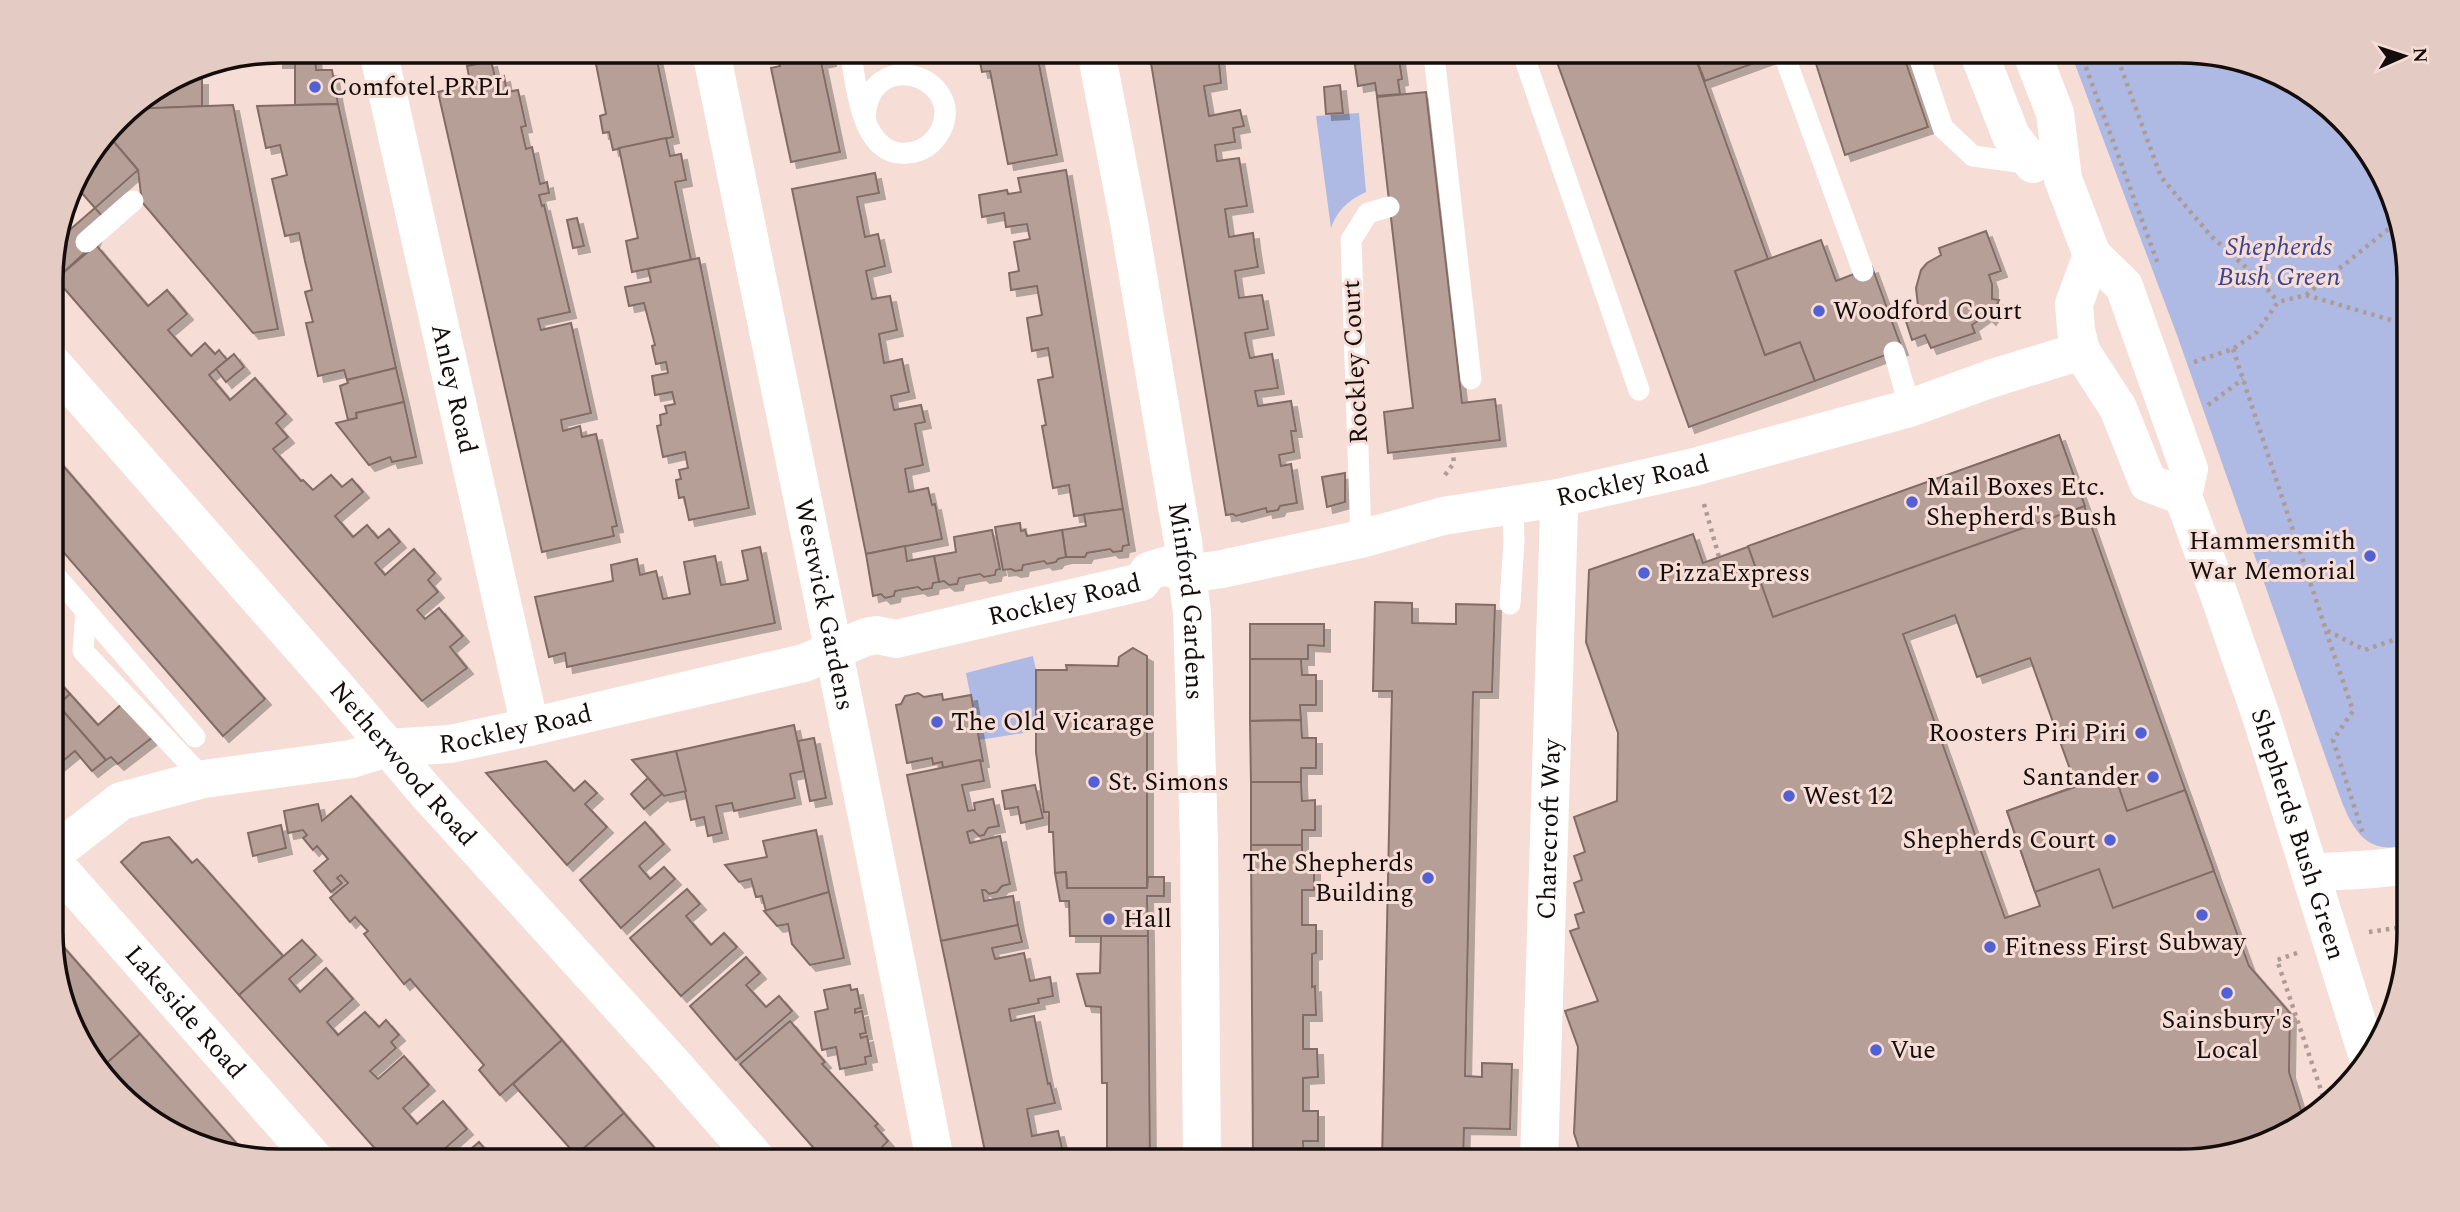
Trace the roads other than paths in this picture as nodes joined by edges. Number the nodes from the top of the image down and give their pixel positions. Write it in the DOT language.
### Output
graph roads {
  1 [pos="381,63"];
  2 [pos="713,63"];
  3 [pos="853,63"];
  4 [pos="1098,63"];
  5 [pos="1435,63"];
  6 [pos="1526,63"];
  7 [pos="1787,63"];
  8 [pos="1921,63"];
  9 [pos="1983,63"];
  10 [pos="2035,63"];
  11 [pos="865,119"];
  12 [pos="2048,171"];
  13 [pos="133,201"];
  14 [pos="1389,207"];
  15 [pos="86,242"];
  16 [pos="2092,255"];
  17 [pos="1863,271"];
  18 [pos="2081,351"];
  19 [pos="1894,352"];
  20 [pos="63,376"];
  21 [pos="1471,379"];
  22 [pos="1639,390"];
  23 [pos="1910,408"];
  24 [pos="2182,496"];
  25 [pos="1558,498"];
  26 [pos="1513,504"];
  27 [pos="1361,539"];
  28 [pos="1188,574"];
  29 [pos="63,585"];
  30 [pos="1510,604"];
  31 [pos="86,611"];
  32 [pos="835,652"];
  33 [pos="530,727"];
  34 [pos="195,737"];
  35 [pos="387,748"];
  36 [pos="204,779"];
  37 [pos="63,846"];
  38 [pos="2397,867"];
  39 [pos="2311,873"];
  40 [pos="63,874"];
  41 [pos="2364,1045"];
  42 [pos="305,1149"];
  43 [pos="747,1149"];
  44 [pos="933,1149"];
  45 [pos="1202,1149"];
  46 [pos="1539,1149"];
  1 -- 33 [label="street, Anley Road"];
  2 -- 32 [label="street, Westwick Gardens"];
  3 -- 11 [label="lane"];
  4 -- 28 [label="street, Minford Gardens"];
  5 -- 21 [label="lane"];
  6 -- 22 [label="lane"];
  7 -- 17 [label="lane"];
  8 -- 12 [label="lane"];
  9 -- 12 [label="street"];
  10 -- 12 [label="street, Shepherds Bush Green"];
  12 -- 16 [label="street, Shepherds Bush Green"];
  13 -- 15 [label="lane"];
  14 -- 27 [label="lane, Rockley Court"];
  16 -- 18 [label="street"];
  16 -- 24 [label="street, Shepherds Bush Green"];
  18 -- 23 [label="street, Rockley Road"];
  18 -- 24 [label="street"];
  19 -- 23 [label="lane"];
  20 -- 35 [label="street, Netherwood Road"];
  23 -- 25 [label="street, Rockley Road"];
  24 -- 39 [label="street, Shepherds Bush Green"];
  25 -- 26 [label="street, Rockley Road"];
  25 -- 46 [label="street, Charecroft Way"];
  26 -- 27 [label="street, Rockley Road"];
  26 -- 30 [label="lane"];
  27 -- 28 [label="street, Rockley Road"];
  28 -- 32 [label="street, Rockley Road"];
  28 -- 45 [label="street, Minford Gardens"];
  29 -- 31 [label="lane"];
  31 -- 34 [label="lane"];
  31 -- 36 [label="lane"];
  32 -- 33 [label="street, Rockley Road"];
  32 -- 44 [label="street, Westwick Gardens"];
  33 -- 35 [label="street, Rockley Road"];
  35 -- 36 [label="street, Rockley Road"];
  35 -- 43 [label="street, Netherwood Road"];
  36 -- 37 [label="street, Rockley Road"];
  38 -- 39 [label="street"];
  39 -- 41 [label="street, Shepherds Bush Green"];
  40 -- 42 [label="street, Lakeside Road"];
}
